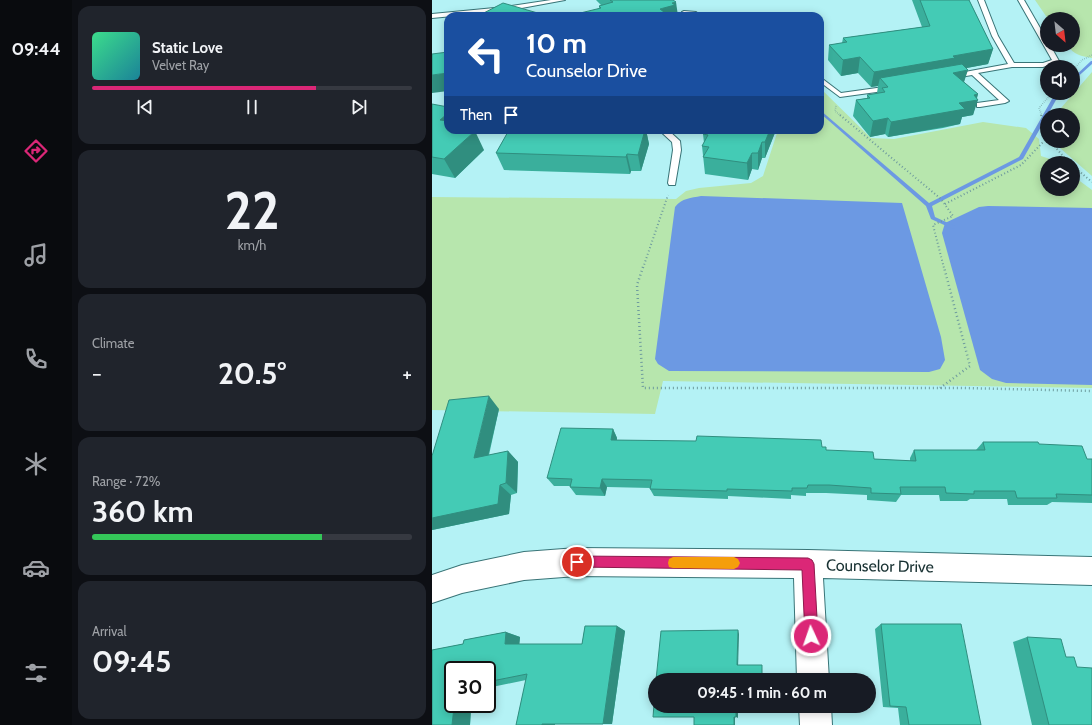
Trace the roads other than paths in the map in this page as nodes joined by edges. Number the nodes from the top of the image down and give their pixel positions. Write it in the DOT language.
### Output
graph roads {
  1 [pos="512,0"];
  2 [pos="562,0"];
  3 [pos="980,0"];
  4 [pos="1021,0"];
  5 [pos="505,9"];
  6 [pos="474,12"];
  7 [pos="444,15"];
  8 [pos="432,16"];
  9 [pos="1040,33"];
  10 [pos="1051,52"];
  11 [pos="1012,65"];
  12 [pos="973,72"];
  13 [pos="950,77"];
  14 [pos="824,82"];
  15 [pos="897,87"];
  16 [pos="980,105"];
  17 [pos="667,134"];
  18 [pos="672,183"];
  19 [pos="808,564"];
  20 [pos="1092,571"];
  21 [pos="432,589"];
  22 [pos="813,673"];
  23 [pos="815,713"];
  24 [pos="816,725"];
  1 -- 5 [label="lane"];
  2 -- 5 [label="lane"];
  3 -- 11 [label="lane"];
  4 -- 9 [label="lane"];
  5 -- 6 [label="lane"];
  7 -- 8 [label="lane"];
  10 -- 11 [label="lane"];
  11 -- 12 [label="lane"];
  12 -- 13 [label="lane"];
  12 -- 16 [label="lane"];
  14 -- 15 [label="lane"];
  17 -- 18 [label="lane"];
  19 -- 20 [label="street, Counselor Drive"];
  19 -- 21 [label="street, Counselor Drive"];
  19 -- 22 [label="street"];
  23 -- 24 [label="street"];
}
